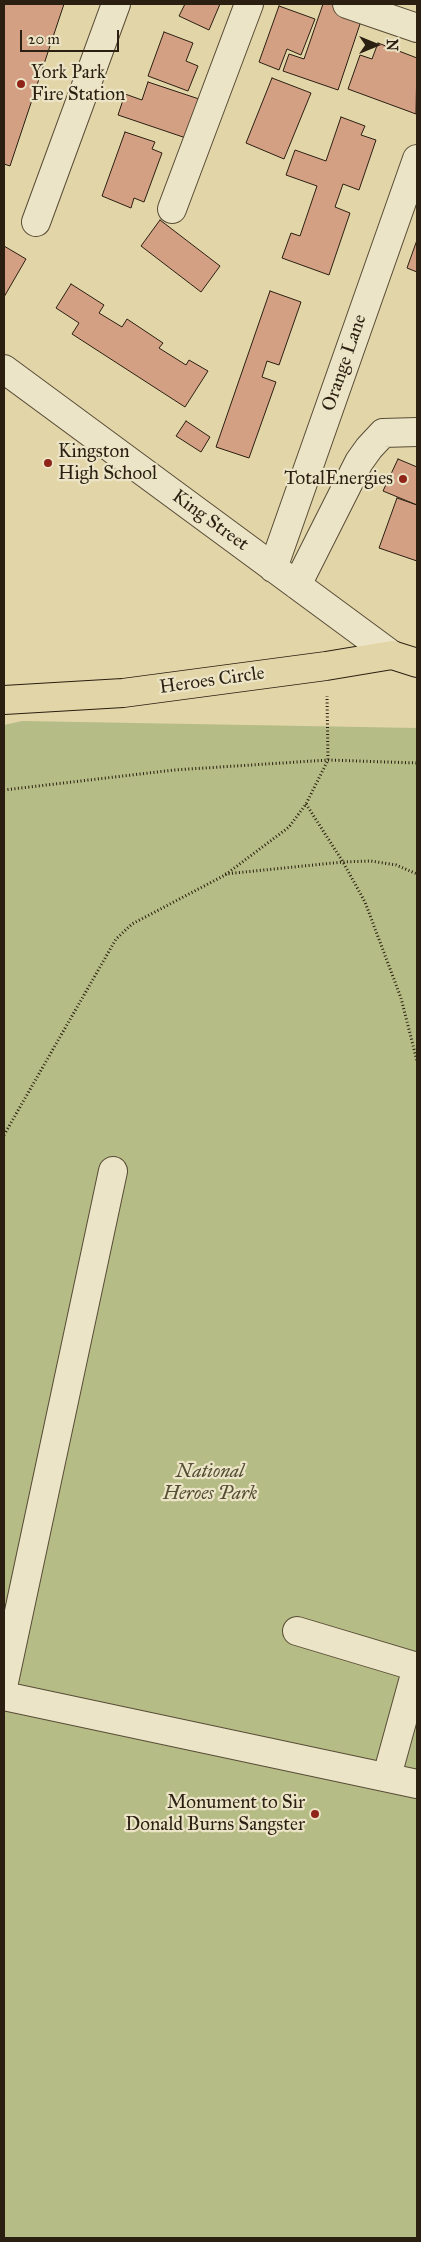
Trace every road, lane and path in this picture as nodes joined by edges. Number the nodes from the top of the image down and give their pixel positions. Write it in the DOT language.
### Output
graph roads {
  1 [pos="116,4"];
  2 [pos="249,4"];
  3 [pos="347,4"];
  4 [pos="417,28"];
  5 [pos="417,159"];
  6 [pos="172,209"];
  7 [pos="36,222"];
  8 [pos="4,369"];
  9 [pos="417,432"];
  10 [pos="273,568"];
  11 [pos="297,585"];
  12 [pos="405,659"];
  13 [pos="326,666"];
  14 [pos="4,700"];
  15 [pos="328,760"];
  16 [pos="417,763"];
  17 [pos="4,790"];
  18 [pos="306,804"];
  19 [pos="343,862"];
  20 [pos="224,874"];
  21 [pos="417,874"];
  22 [pos="417,1061"];
  23 [pos="4,1135"];
  24 [pos="113,1171"];
  25 [pos="9,1630"];
  26 [pos="297,1631"];
  27 [pos="417,1667"];
  28 [pos="4,1682"];
  29 [pos="4,1696"];
  30 [pos="387,1776"];
  31 [pos="417,1784"];
  1 -- 7 [label="street"];
  2 -- 6 [label="street"];
  3 -- 4 [label="street"];
  5 -- 10 [label="street, Orange Lane"];
  8 -- 10 [label="street, King Street"];
  9 -- 11 [label="street"];
  10 -- 11 [label="street, King Street"];
  11 -- 12 [label="street, King Street"];
  12 -- 13 [label="main road, Heroes Circle"];
  13 -- 14 [label="main road, Heroes Circle"];
  13 -- 15 [label="path"];
  15 -- 16 [label="path"];
  15 -- 17 [label="path"];
  15 -- 18 [label="path"];
  18 -- 19 [label="path"];
  18 -- 20 [label="path"];
  19 -- 20 [label="path"];
  19 -- 21 [label="path"];
  19 -- 22 [label="path"];
  20 -- 23 [label="path"];
  24 -- 25 [label="street"];
  25 -- 28 [label="street"];
  26 -- 27 [label="street"];
  27 -- 30 [label="street"];
  29 -- 30 [label="street"];
  30 -- 31 [label="street"];
}
